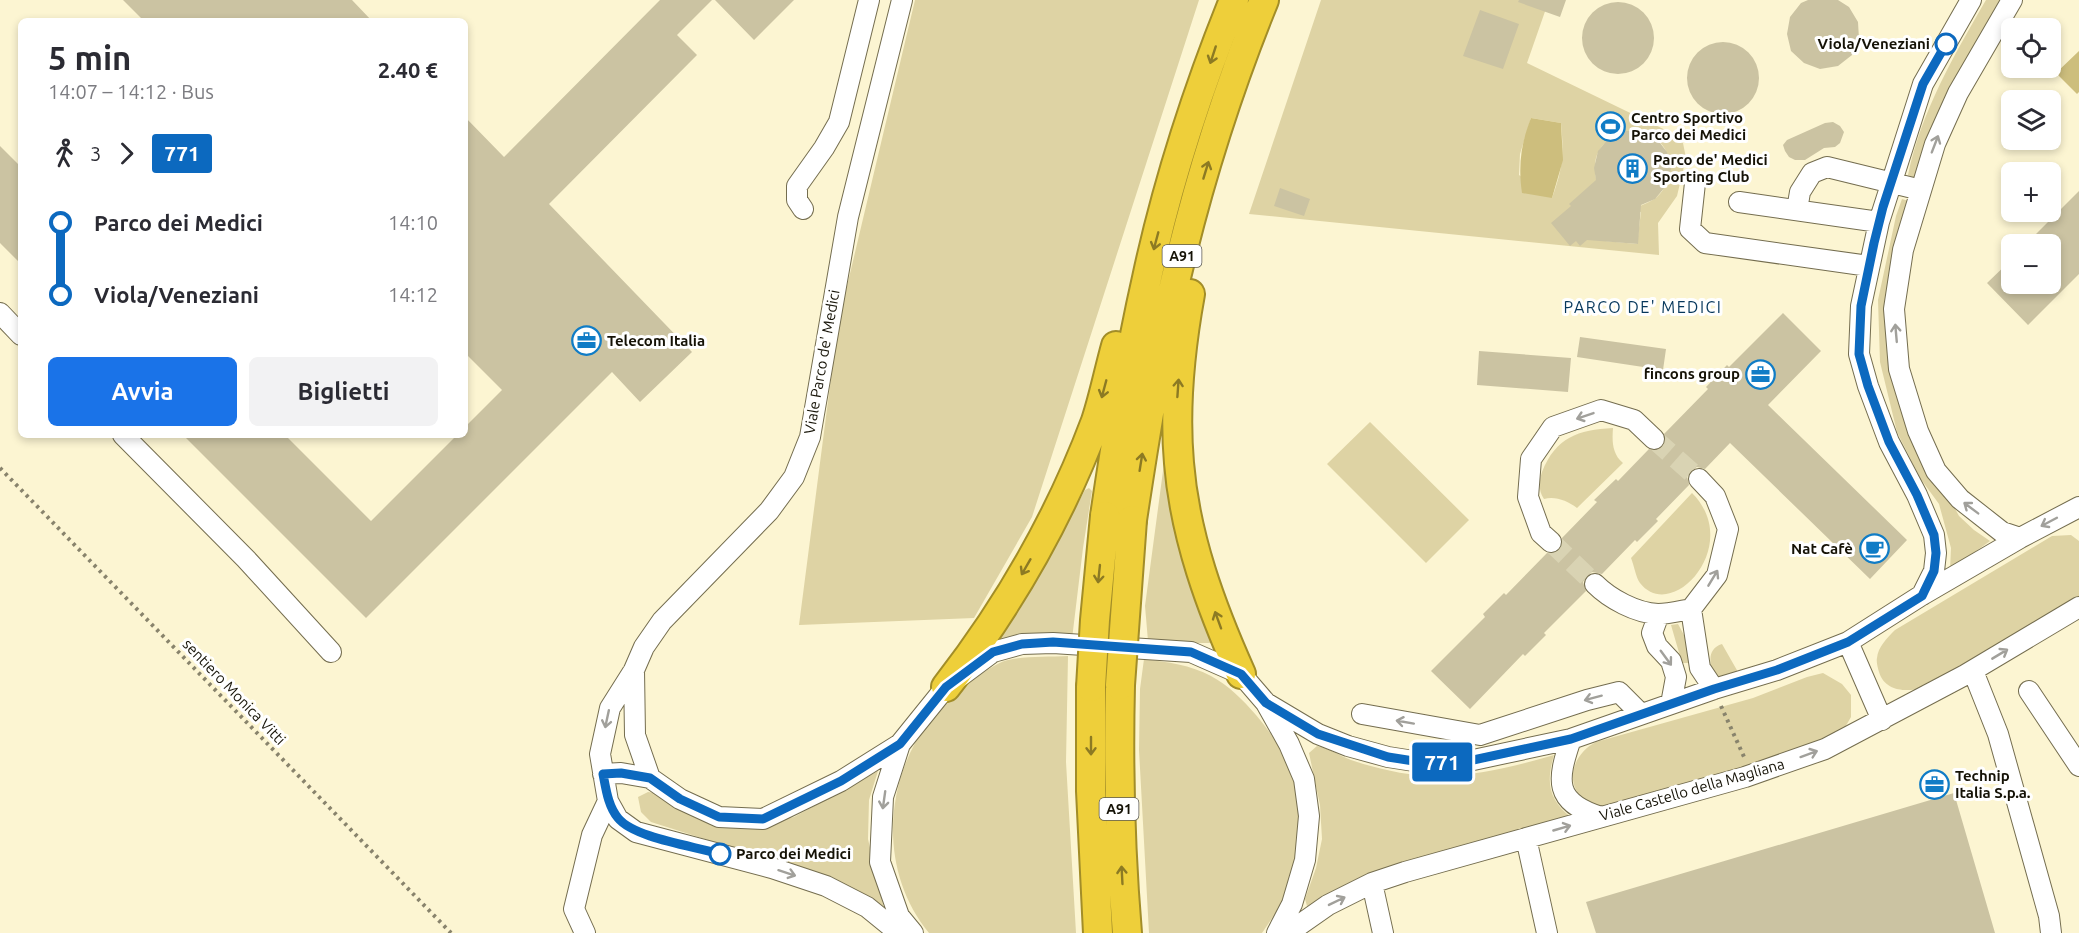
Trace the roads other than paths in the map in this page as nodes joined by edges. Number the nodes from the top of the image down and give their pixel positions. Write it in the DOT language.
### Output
graph roads {
  1 [pos="869,0"];
  2 [pos="902,0"];
  3 [pos="1234,0"];
  4 [pos="1264,0"];
  5 [pos="1971,0"];
  6 [pos="2012,0"];
  7 [pos="1891,181"];
  8 [pos="1695,183"];
  9 [pos="1921,190"];
  10 [pos="1196,201"];
  11 [pos="1739,202"];
  12 [pos="803,209"];
  13 [pos="1797,210"];
  14 [pos="1879,222"];
  15 [pos="1869,266"];
  16 [pos="1147,277"];
  17 [pos="0,313"];
  18 [pos="18,332"];
  19 [pos="126,438"];
  20 [pos="1654,439"];
  21 [pos="1699,479"];
  22 [pos="2079,507"];
  23 [pos="1119,518"];
  24 [pos="2020,538"];
  25 [pos="1551,542"];
  26 [pos="1595,584"];
  27 [pos="1922,596"];
  28 [pos="2079,607"];
  29 [pos="1691,609"];
  30 [pos="1659,614"];
  31 [pos="1848,642"];
  32 [pos="331,652"];
  33 [pos="634,670"];
  34 [pos="1973,671"];
  35 [pos="1241,674"];
  36 [pos="946,687"];
  37 [pos="1716,688"];
  38 [pos="2029,691"];
  39 [pos="1266,703"];
  40 [pos="1671,704"];
  41 [pos="1362,714"];
  42 [pos="1641,714"];
  43 [pos="1882,720"];
  44 [pos="1571,739"];
  45 [pos="900,744"];
  46 [pos="2079,766"];
  47 [pos="603,774"];
  48 [pos="650,778"];
  49 [pos="608,801"];
  50 [pos="1601,817"];
  51 [pos="1526,838"];
  52 [pos="1372,883"];
  53 [pos="585,933"];
  54 [pos="899,933"];
  55 [pos="913,933"];
  56 [pos="1098,933"];
  57 [pos="1127,933"];
  58 [pos="1277,933"];
  59 [pos="1288,933"];
  60 [pos="1383,933"];
  61 [pos="1547,933"];
  62 [pos="2051,933"];
  1 -- 12 [label="street"];
  2 -- 33 [label="street, Viale Parco de' Medici"];
  3 -- 16 [label="highway, A91, one-way"];
  10 -- 4 [label="highway, A91, one-way"];
  5 -- 7 [label="street"];
  9 -- 6 [label="street, one-way"];
  7 -- 9 [label="street"];
  7 -- 13 [label="street"];
  7 -- 14 [label="street"];
  8 -- 15 [label="street"];
  24 -- 9 [label="street, one-way"];
  23 -- 10 [label="highway, A91, one-way"];
  35 -- 10 [label="highway, one-way"];
  11 -- 13 [label="street"];
  13 -- 14 [label="street"];
  14 -- 15 [label="street"];
  15 -- 27 [label="street"];
  16 -- 23 [label="highway, A91"];
  16 -- 36 [label="highway, one-way"];
  17 -- 18 [label="street"];
  19 -- 32 [label="street"];
  20 -- 25 [label="street, one-way"];
  29 -- 21 [label="street, one-way"];
  22 -- 24 [label="street, one-way"];
  23 -- 56 [label="highway, A91, one-way, bridge"];
  57 -- 23 [label="highway, A91, one-way, bridge"];
  24 -- 27 [label="street"];
  26 -- 30 [label="street"];
  27 -- 31 [label="street"];
  34 -- 28 [label="street, Viale Castello della Magliana, one-way"];
  29 -- 30 [label="street"];
  29 -- 37 [label="street"];
  30 -- 40 [label="street, one-way"];
  31 -- 37 [label="street"];
  31 -- 43 [label="street"];
  33 -- 47 [label="street, Viale Parco de' Medici, one-way"];
  33 -- 48 [label="street, Viale Parco de' Medici"];
  34 -- 43 [label="street, Viale Castello della Magliana"];
  34 -- 62 [label="street"];
  35 -- 36 [label="street"];
  35 -- 39 [label="street"];
  36 -- 45 [label="street"];
  37 -- 40 [label="street"];
  38 -- 46 [label="street"];
  39 -- 44 [label="street"];
  39 -- 58 [label="street"];
  40 -- 42 [label="street"];
  42 -- 41 [label="street, one-way"];
  42 -- 44 [label="street"];
  50 -- 43 [label="street, Viale Castello della Magliana, one-way"];
  44 -- 50 [label="street"];
  45 -- 48 [label="street"];
  45 -- 55 [label="street, one-way"];
  47 -- 48 [label="street"];
  47 -- 49 [label="street, Viale Parco de' Medici"];
  49 -- 53 [label="street"];
  49 -- 54 [label="street, Viale Parco de' Medici, one-way"];
  51 -- 50 [label="street, Viale Castello della Magliana, one-way"];
  51 -- 52 [label="street, Viale Castello della Magliana"];
  51 -- 61 [label="street"];
  59 -- 52 [label="street, Viale Castello della Magliana, one-way"];
  52 -- 60 [label="street"];
}
